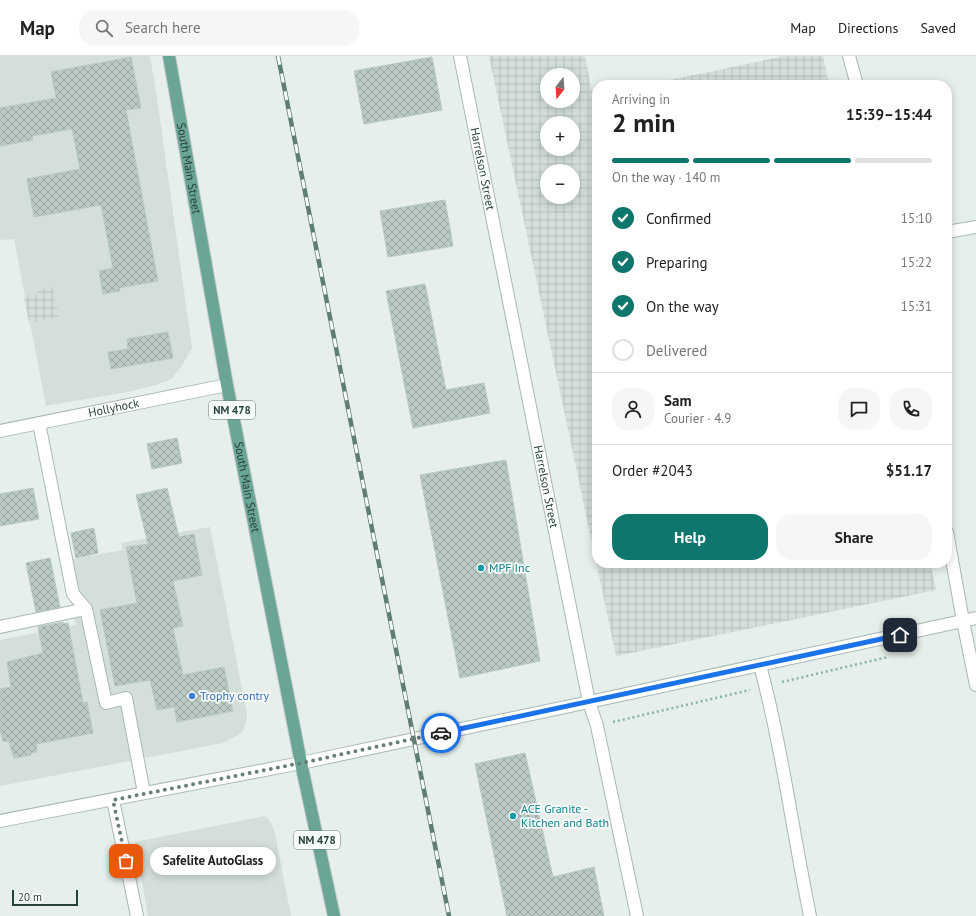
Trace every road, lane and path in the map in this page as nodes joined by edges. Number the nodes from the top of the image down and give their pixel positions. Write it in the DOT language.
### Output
graph roads {
  1 [pos="169,56"];
  2 [pos="460,56"];
  3 [pos="850,56"];
  4 [pos="856,80"];
  5 [pos="976,227"];
  6 [pos="952,231"];
  7 [pos="227,385"];
  8 [pos="39,423"];
  9 [pos="0,431"];
  10 [pos="952,560"];
  11 [pos="86,609"];
  12 [pos="976,618"];
  13 [pos="963,621"];
  14 [pos="0,627"];
  15 [pos="889,656"];
  16 [pos="760,665"];
  17 [pos="976,685"];
  18 [pos="766,686"];
  19 [pos="589,702"];
  20 [pos="597,726"];
  21 [pos="301,763"];
  22 [pos="144,794"];
  23 [pos="113,800"];
  24 [pos="0,821"];
  25 [pos="138,916"];
  26 [pos="334,916"];
  27 [pos="637,916"];
  28 [pos="810,916"];
  1 -- 7 [label="main road, South Main Street / NM 478"];
  2 -- 19 [label="street, Harrelson Street"];
  3 -- 4 [label="street"];
  5 -- 6 [label="street"];
  7 -- 8 [label="street, Hollyhock"];
  7 -- 21 [label="main road, South Main Street / NM 478"];
  8 -- 9 [label="street, Hollyhock"];
  8 -- 11 [label="street"];
  10 -- 13 [label="street"];
  11 -- 14 [label="street"];
  11 -- 22 [label="street"];
  12 -- 13 [label="street"];
  13 -- 16 [label="street"];
  13 -- 17 [label="street"];
  15 -- 18 [label="path"];
  16 -- 18 [label="street"];
  16 -- 19 [label="street"];
  18 -- 20 [label="path"];
  18 -- 28 [label="street"];
  19 -- 20 [label="street, Harrelson Street"];
  19 -- 21 [label="street"];
  20 -- 27 [label="street, Harrelson Street"];
  21 -- 22 [label="street"];
  21 -- 26 [label="main road, South Main Street / NM 478"];
  22 -- 23 [label="street"];
  23 -- 24 [label="street"];
  23 -- 25 [label="street"];
}
